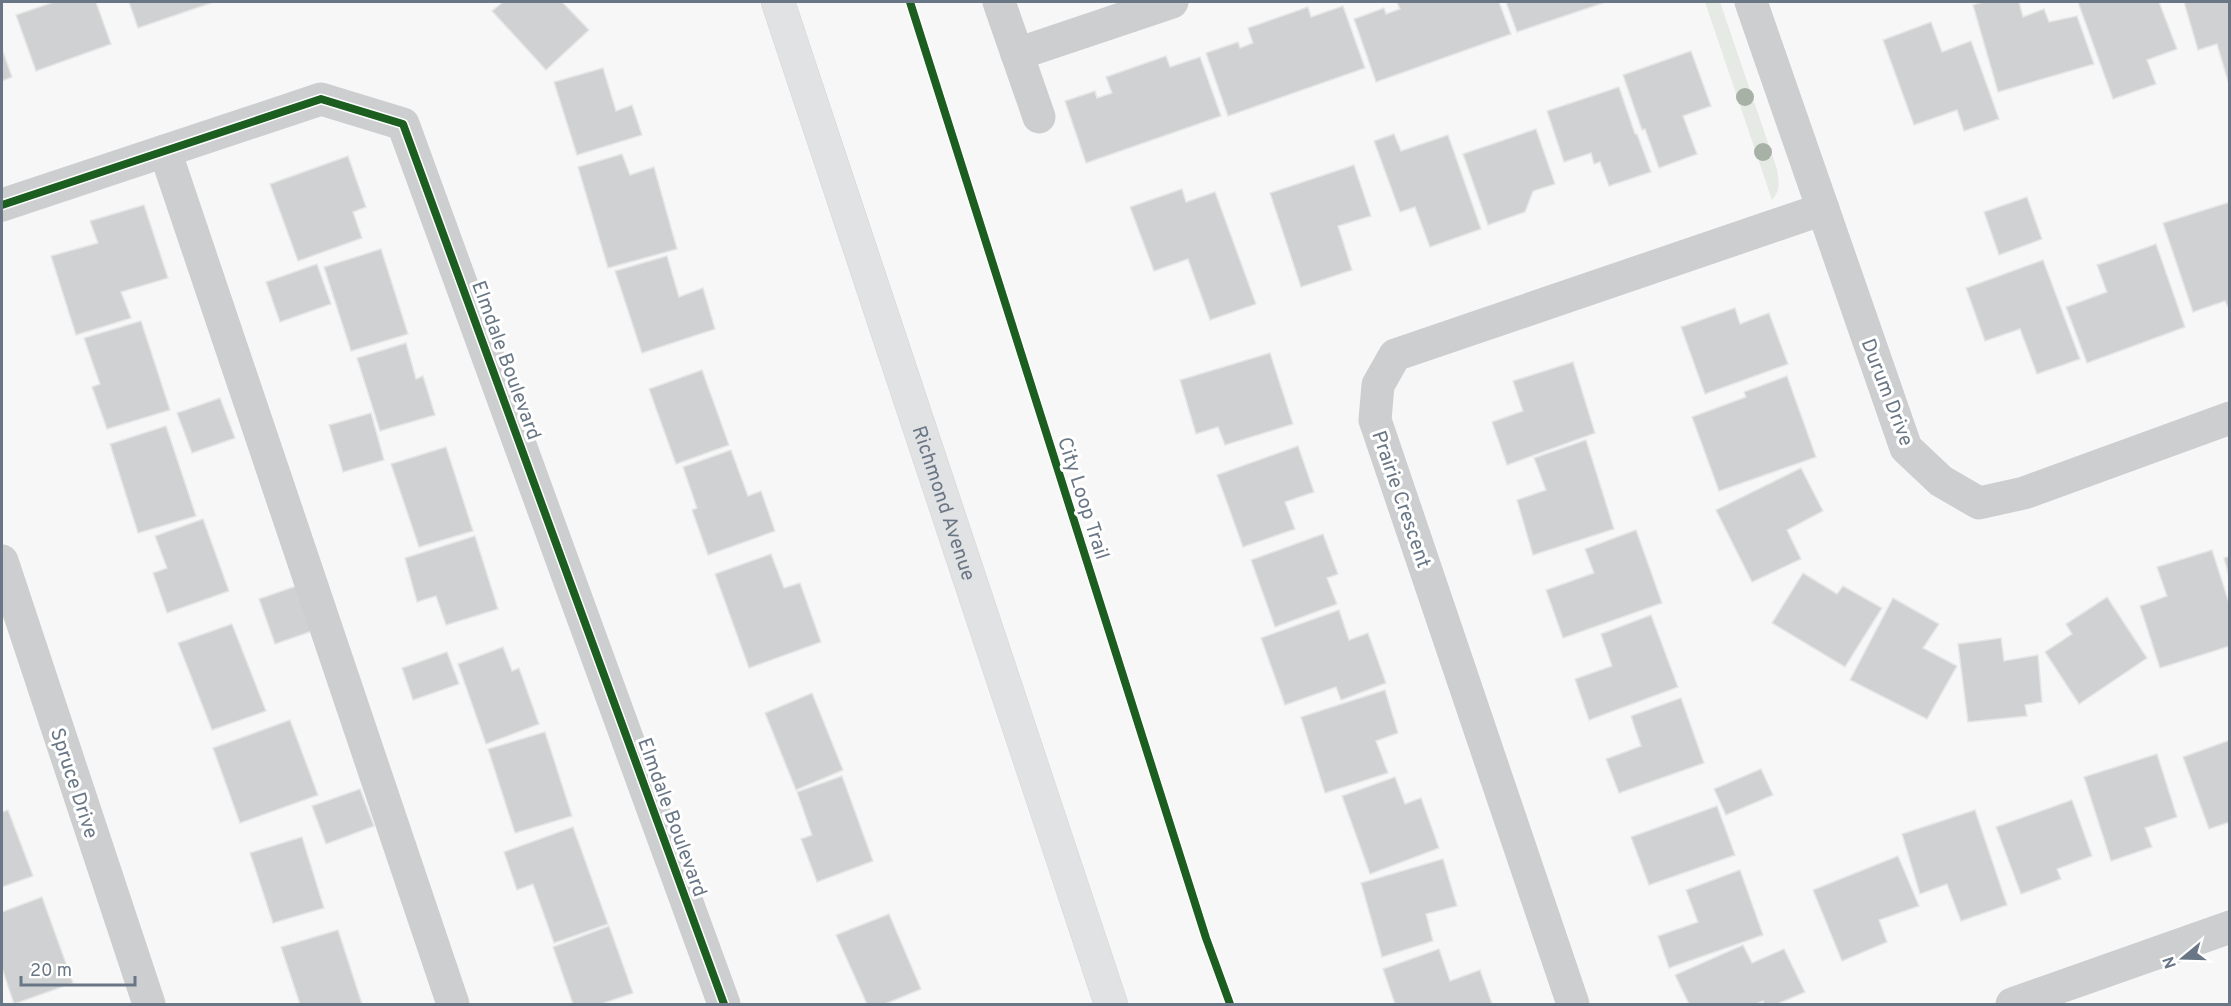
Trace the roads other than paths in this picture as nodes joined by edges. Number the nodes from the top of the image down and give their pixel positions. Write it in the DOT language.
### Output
graph roads {
  1 [pos="778,2"];
  2 [pos="999,2"];
  3 [pos="1172,2"];
  4 [pos="1751,2"];
  5 [pos="1017,54"];
  6 [pos="1039,117"];
  7 [pos="165,151"];
  8 [pos="2,205"];
  9 [pos="1822,209"];
  10 [pos="2229,418"];
  11 [pos="2,561"];
  12 [pos="2229,927"];
  13 [pos="149,1005"];
  14 [pos="453,1005"];
  15 [pos="724,1005"];
  16 [pos="1111,1005"];
  17 [pos="1573,1005"];
  18 [pos="2012,1005"];
  1 -- 16 [label="main road, Richmond Avenue"];
  2 -- 5 [label="street"];
  3 -- 5 [label="street"];
  4 -- 9 [label="street, Durum Drive"];
  5 -- 6 [label="street"];
  7 -- 8 [label="street, Elmdale Boulevard"];
  7 -- 14 [label="street"];
  7 -- 15 [label="street, Elmdale Boulevard"];
  9 -- 10 [label="street, Durum Drive"];
  9 -- 17 [label="street, Prairie Crescent"];
  11 -- 13 [label="street, Spruce Drive"];
  12 -- 18 [label="street"];
}
